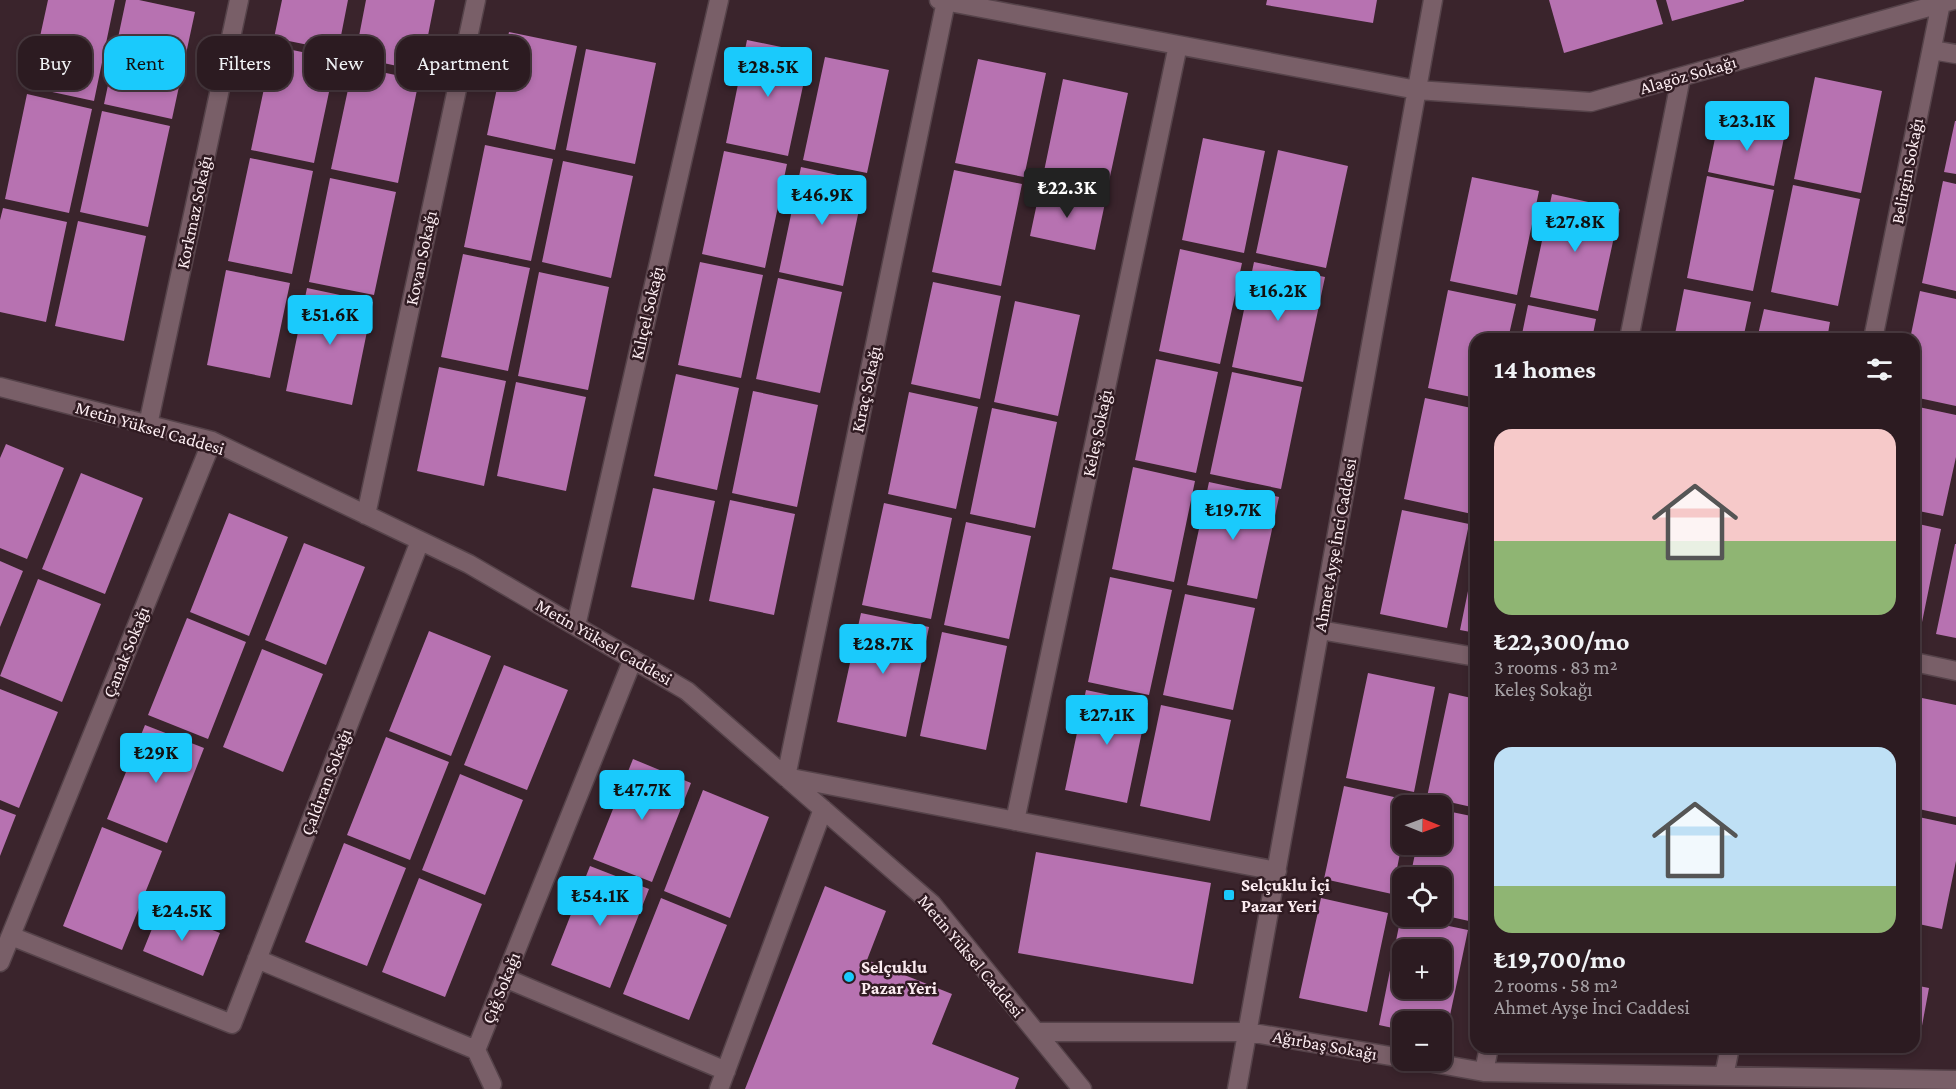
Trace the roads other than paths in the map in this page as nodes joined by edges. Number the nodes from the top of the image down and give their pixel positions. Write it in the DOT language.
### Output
graph roads {
  1 [pos="239,0"];
  2 [pos="476,0"];
  3 [pos="718,0"];
  4 [pos="1433,0"];
  5 [pos="943,1"];
  6 [pos="1948,2"];
  7 [pos="1178,45"];
  8 [pos="1932,50"];
  9 [pos="1956,54"];
  10 [pos="1681,77"];
  11 [pos="1417,90"];
  12 [pos="1630,333"];
  13 [pos="1874,333"];
  14 [pos="0,387"];
  15 [pos="148,425"];
  16 [pos="212,441"];
  17 [pos="366,515"];
  18 [pos="420,541"];
  19 [pos="576,626"];
  20 [pos="1320,630"];
  21 [pos="1470,656"];
  22 [pos="633,659"];
  23 [pos="1920,664"];
  24 [pos="1956,671"];
  25 [pos="786,777"];
  26 [pos="823,809"];
  27 [pos="1015,820"];
  28 [pos="1277,871"];
  29 [pos="11,936"];
  30 [pos="257,959"];
  31 [pos="0,962"];
  32 [pos="505,978"];
  33 [pos="1036,1032"];
  34 [pos="1248,1032"];
  35 [pos="476,1050"];
  36 [pos="1488,1053"];
  37 [pos="1729,1053"];
  38 [pos="1392,1056"];
  39 [pos="1452,1066"];
  40 [pos="726,1071"];
  41 [pos="1484,1072"];
  42 [pos="1724,1076"];
  43 [pos="1956,1080"];
  44 [pos="495,1087"];
  45 [pos="719,1089"];
  46 [pos="1082,1089"];
  47 [pos="1238,1089"];
  1 -- 15 [label="street, Korkmaz Sokağı"];
  2 -- 17 [label="street, Kovan Sokağı"];
  3 -- 19 [label="street, Kılıçel Sokağı"];
  4 -- 11 [label="street, Ahmet Ayşe İnci Caddesi"];
  5 -- 7 [label="street, Alagöz Sokağı"];
  5 -- 25 [label="street, Kıraç Sokağı"];
  6 -- 8 [label="street, Belirgin Sokağı"];
  6 -- 10 [label="street, Alagöz Sokağı"];
  7 -- 11 [label="street, Alagöz Sokağı"];
  7 -- 27 [label="street, Keleş Sokağı"];
  8 -- 9 [label="street"];
  8 -- 13 [label="street, Belirgin Sokağı"];
  10 -- 11 [label="street, Alagöz Sokağı"];
  10 -- 12 [label="street"];
  11 -- 20 [label="street, Ahmet Ayşe İnci Caddesi"];
  14 -- 15 [label="street, Metin Yüksel Caddesi"];
  15 -- 16 [label="street, Metin Yüksel Caddesi"];
  16 -- 17 [label="street, Metin Yüksel Caddesi"];
  16 -- 29 [label="street, Çanak Sokağı"];
  17 -- 18 [label="street, Metin Yüksel Caddesi"];
  18 -- 19 [label="street, Metin Yüksel Caddesi"];
  18 -- 30 [label="street, Çaldıran Sokağı"];
  19 -- 22 [label="street, Metin Yüksel Caddesi"];
  20 -- 21 [label="street"];
  20 -- 28 [label="street, Ahmet Ayşe İnci Caddesi"];
  22 -- 25 [label="street, Metin Yüksel Caddesi"];
  22 -- 32 [label="street, Çığ Sokağı"];
  23 -- 24 [label="street"];
  25 -- 26 [label="street, Metin Yüksel Caddesi"];
  25 -- 27 [label="street"];
  26 -- 33 [label="street, Metin Yüksel Caddesi"];
  26 -- 40 [label="street"];
  27 -- 28 [label="street"];
  28 -- 34 [label="street, Ahmet Ayşe İnci Caddesi"];
  29 -- 30 [label="street, Çaldıran Sokağı"];
  29 -- 31 [label="street, Çanak Sokağı"];
  30 -- 35 [label="street"];
  32 -- 35 [label="street, Çığ Sokağı"];
  32 -- 40 [label="street"];
  33 -- 34 [label="street, Ağırbaş Sokağı"];
  33 -- 46 [label="street, Metin Yüksel Caddesi"];
  34 -- 38 [label="street, Ağırbaş Sokağı"];
  34 -- 47 [label="street, Ahmet Ayşe İnci Caddesi"];
  35 -- 44 [label="street"];
  36 -- 41 [label="street"];
  37 -- 42 [label="street"];
  39 -- 41 [label="street"];
  40 -- 45 [label="street"];
  41 -- 42 [label="street"];
  42 -- 43 [label="street"];
}
